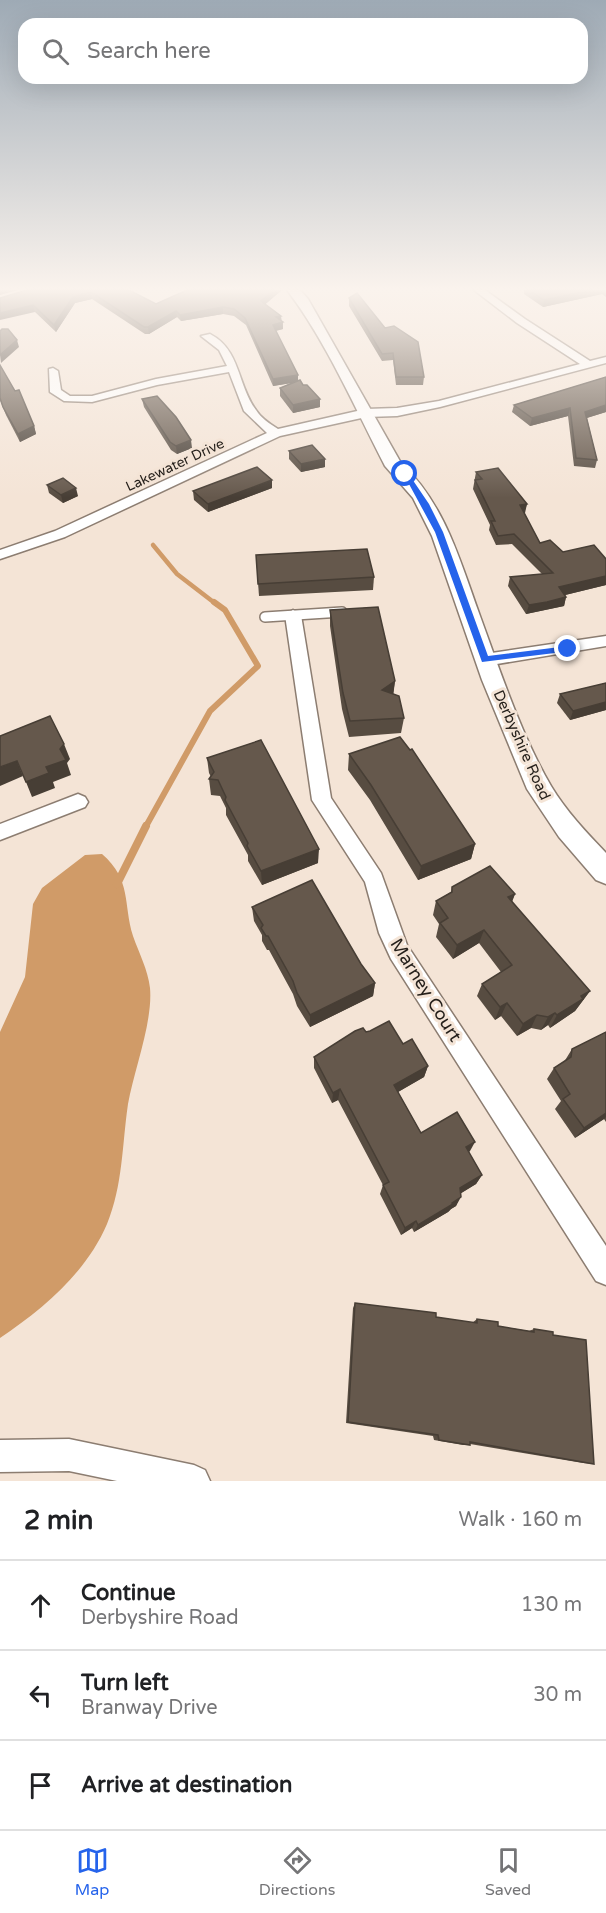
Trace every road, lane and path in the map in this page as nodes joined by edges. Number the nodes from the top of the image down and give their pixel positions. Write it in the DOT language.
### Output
graph roads {
  1 [pos="227,359"];
  2 [pos="336,359"];
  3 [pos="582,359"];
  4 [pos="606,360"];
  5 [pos="590,364"];
  6 [pos="231,368"];
  7 [pos="53,371"];
  8 [pos="366,413"];
  9 [pos="276,433"];
  10 [pos="0,555"];
  11 [pos="351,611"];
  12 [pos="293,615"];
  13 [pos="265,617"];
  14 [pos="606,641"];
  15 [pos="485,660"];
  16 [pos="78,802"];
  17 [pos="0,832"];
  18 [pos="606,872"];
  19 [pos="606,1271"];
  20 [pos="0,1456"];
  21 [pos="138,1475"];
  22 [pos="194,1481"];
  1 -- 6 [label="street"];
  2 -- 8 [label="street, Derbyshire Road"];
  3 -- 5 [label="street"];
  4 -- 5 [label="street, Lakewater Drive"];
  5 -- 8 [label="street, Lakewater Drive"];
  6 -- 7 [label="street"];
  6 -- 9 [label="street"];
  8 -- 9 [label="street, Lakewater Drive"];
  8 -- 15 [label="street, Derbyshire Road"];
  9 -- 10 [label="street, Lakewater Drive"];
  11 -- 12 [label="lane"];
  12 -- 13 [label="lane"];
  12 -- 19 [label="street, Marney Court"];
  14 -- 15 [label="street"];
  15 -- 18 [label="street, Derbyshire Road"];
  16 -- 17 [label="street"];
  20 -- 21 [label="street"];
  21 -- 22 [label="street"];
}
